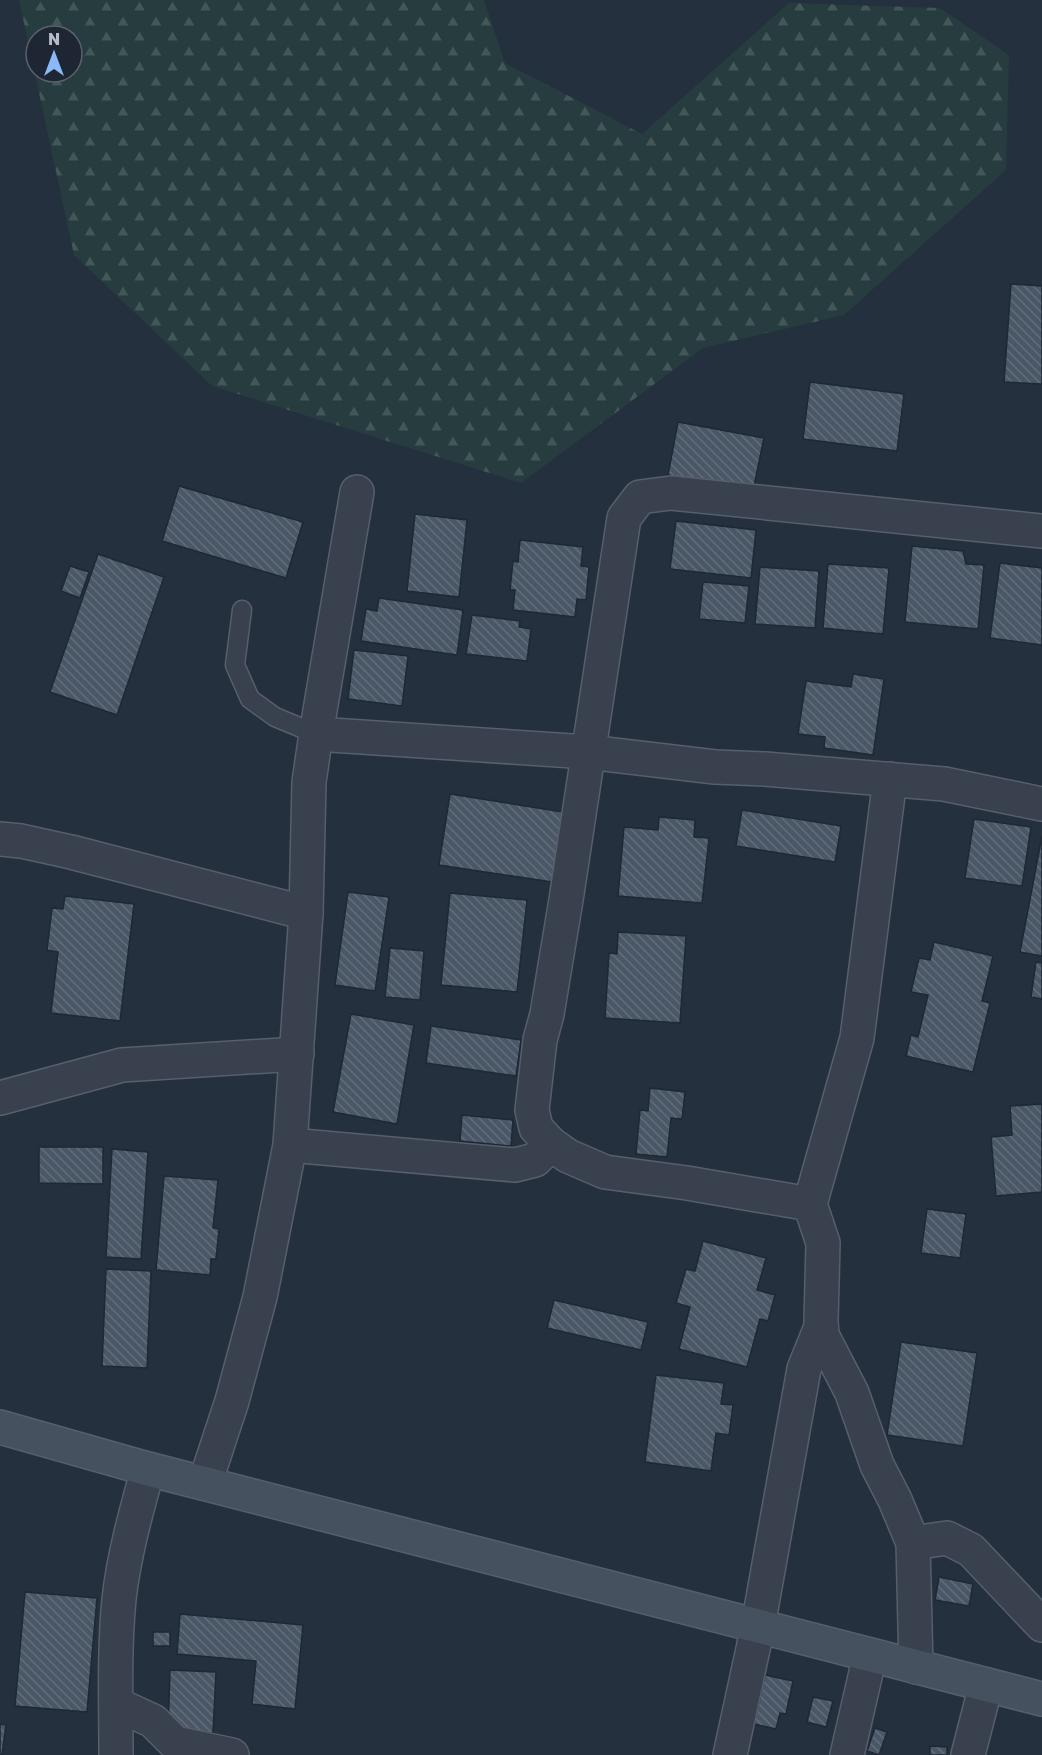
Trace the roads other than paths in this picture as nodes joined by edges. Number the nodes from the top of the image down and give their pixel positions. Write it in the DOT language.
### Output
graph roads {
  1 [pos="357,492"];
  2 [pos="1042,531"];
  3 [pos="242,610"];
  4 [pos="316,734"];
  5 [pos="588,752"];
  6 [pos="890,779"];
  7 [pos="1042,804"];
  8 [pos="0,839"];
  9 [pos="306,913"];
  10 [pos="297,1054"];
  11 [pos="0,1098"];
  12 [pos="551,1144"];
  13 [pos="290,1145"];
  14 [pos="810,1204"];
  15 [pos="821,1327"];
  16 [pos="0,1427"];
  17 [pos="148,1469"];
  18 [pos="205,1484"];
  19 [pos="913,1543"];
  20 [pos="1042,1625"];
  21 [pos="758,1626"];
  22 [pos="870,1655"];
  23 [pos="916,1667"];
  24 [pos="986,1685"];
  25 [pos="1042,1700"];
  26 [pos="116,1704"];
  27 [pos="116,1755"];
  28 [pos="232,1755"];
  29 [pos="730,1755"];
  30 [pos="847,1755"];
  31 [pos="968,1755"];
  1 -- 4 [label="street"];
  2 -- 5 [label="street"];
  3 -- 4 [label="lane"];
  4 -- 5 [label="street"];
  4 -- 9 [label="street"];
  5 -- 6 [label="street"];
  5 -- 12 [label="street"];
  6 -- 7 [label="street"];
  6 -- 14 [label="street"];
  8 -- 9 [label="street"];
  9 -- 10 [label="street"];
  10 -- 11 [label="street"];
  10 -- 13 [label="street"];
  12 -- 13 [label="street"];
  12 -- 14 [label="street"];
  13 -- 18 [label="street"];
  14 -- 15 [label="street"];
  15 -- 19 [label="street"];
  15 -- 21 [label="street"];
  16 -- 17 [label="street"];
  17 -- 18 [label="street"];
  17 -- 26 [label="street"];
  18 -- 21 [label="street"];
  19 -- 20 [label="street"];
  19 -- 23 [label="street"];
  21 -- 22 [label="street"];
  21 -- 29 [label="street"];
  22 -- 23 [label="street"];
  22 -- 30 [label="street"];
  23 -- 24 [label="street"];
  24 -- 25 [label="street"];
  24 -- 31 [label="street"];
  26 -- 27 [label="street"];
  26 -- 28 [label="street"];
}
